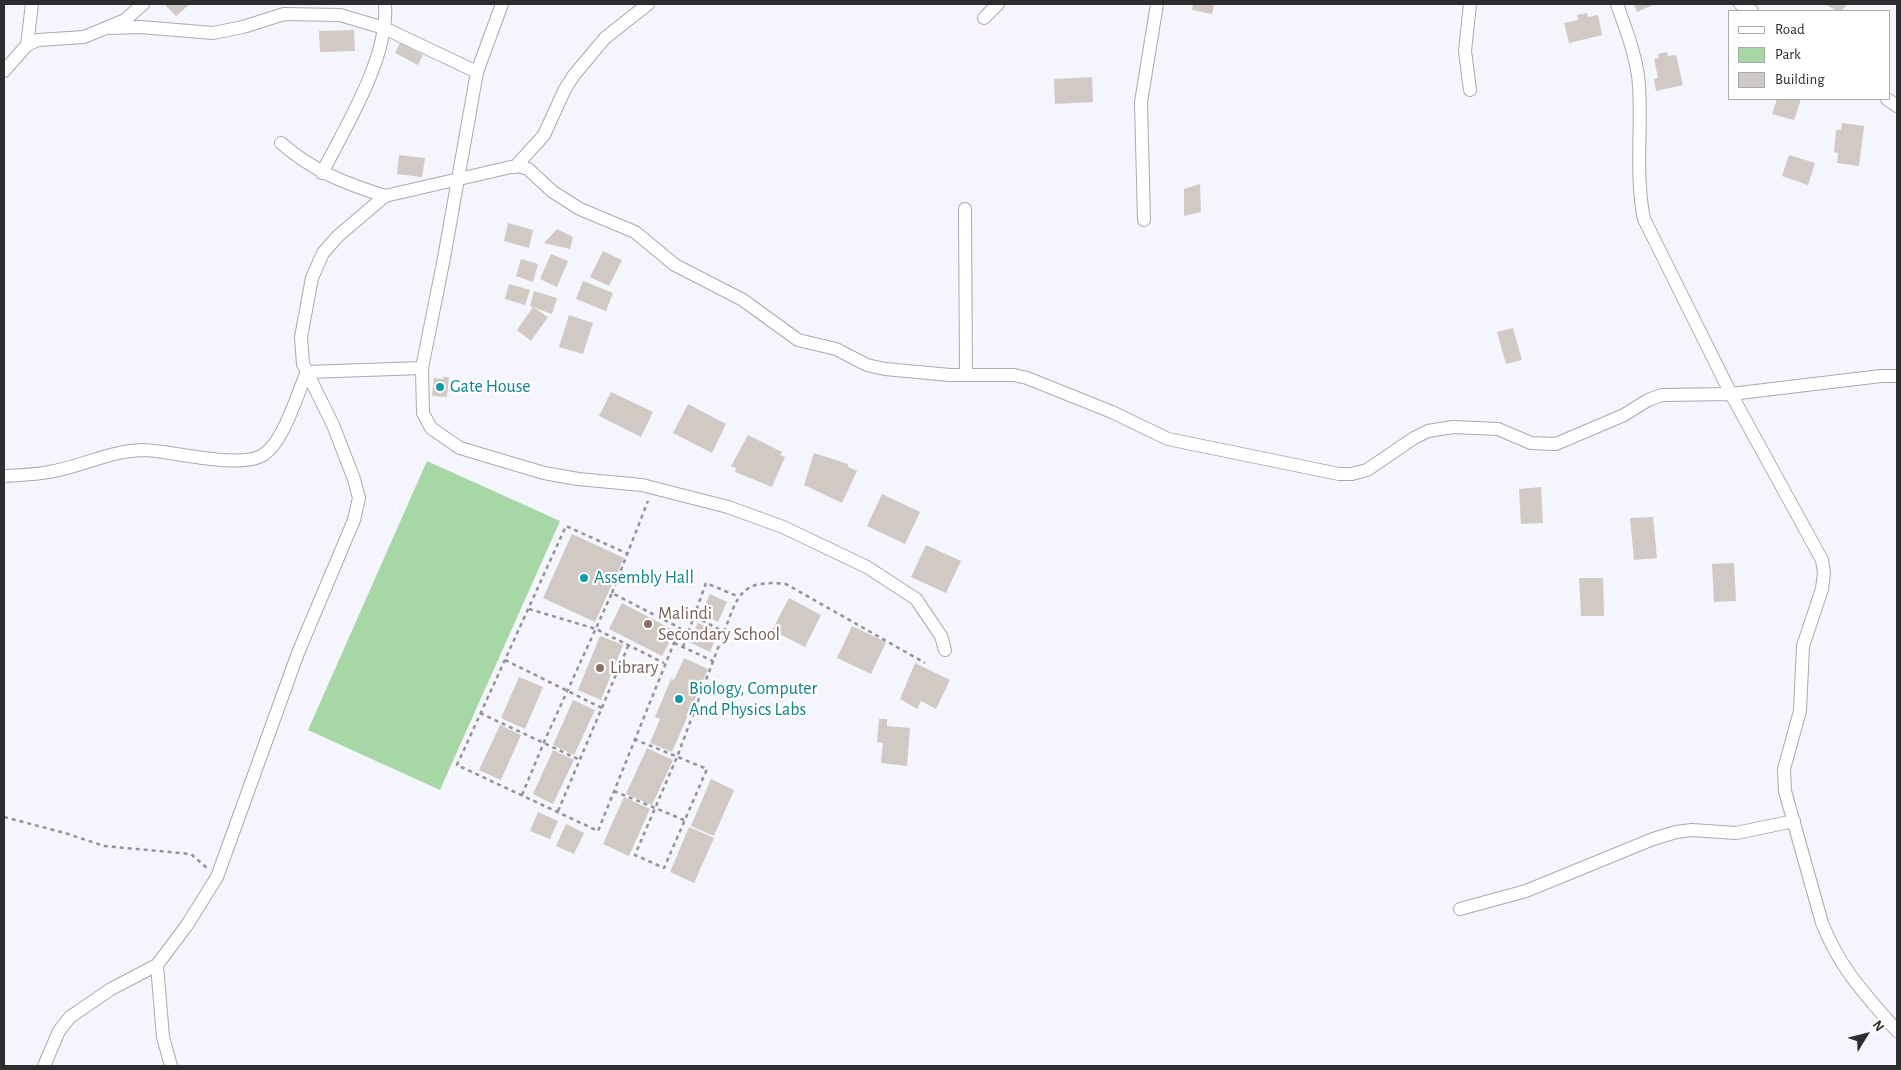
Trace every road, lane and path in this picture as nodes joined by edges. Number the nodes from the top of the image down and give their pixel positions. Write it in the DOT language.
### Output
graph roads {
  1 [pos="32,4"];
  2 [pos="143,4"];
  3 [pos="385,4"];
  4 [pos="502,4"];
  5 [pos="648,4"];
  6 [pos="998,4"];
  7 [pos="1157,4"];
  8 [pos="1470,4"];
  9 [pos="1617,4"];
  10 [pos="984,18"];
  11 [pos="110,28"];
  12 [pos="384,28"];
  13 [pos="27,45"];
  14 [pos="4,71"];
  15 [pos="477,72"];
  16 [pos="1470,90"];
  17 [pos="280,143"];
  18 [pos="515,166"];
  19 [pos="322,173"];
  20 [pos="457,181"];
  21 [pos="385,196"];
  22 [pos="965,209"];
  23 [pos="1144,220"];
  24 [pos="422,368"];
  25 [pos="307,372"];
  26 [pos="966,375"];
  27 [pos="1897,376"];
  28 [pos="1731,394"];
  29 [pos="4,476"];
  30 [pos="654,488"];
  31 [pos="628,554"];
  32 [pos="612,594"];
  33 [pos="737,596"];
  34 [pos="529,609"];
  35 [pos="694,616"];
  36 [pos="724,632"];
  37 [pos="673,643"];
  38 [pos="630,644"];
  39 [pos="683,647"];
  40 [pos="945,650"];
  41 [pos="505,660"];
  42 [pos="713,661"];
  43 [pos="925,663"];
  44 [pos="664,664"];
  45 [pos="567,691"];
  46 [pos="602,708"];
  47 [pos="480,713"];
  48 [pos="634,739"];
  49 [pos="544,742"];
  50 [pos="677,757"];
  51 [pos="580,760"];
  52 [pos="614,791"];
  53 [pos="522,795"];
  54 [pos="656,808"];
  55 [pos="558,811"];
  56 [pos="4,817"];
  57 [pos="684,820"];
  58 [pos="1794,821"];
  59 [pos="218,877"];
  60 [pos="1460,909"];
  61 [pos="157,965"];
  62 [pos="1897,1030"];
  63 [pos="44,1066"];
  64 [pos="171,1066"];
  1 -- 13 [label="street"];
  2 -- 11 [label="street"];
  3 -- 12 [label="street"];
  4 -- 15 [label="street"];
  5 -- 18 [label="street"];
  6 -- 10 [label="street"];
  7 -- 23 [label="street"];
  8 -- 16 [label="street"];
  9 -- 28 [label="street"];
  11 -- 12 [label="street"];
  11 -- 13 [label="street"];
  12 -- 15 [label="street"];
  12 -- 19 [label="street"];
  13 -- 14 [label="street"];
  15 -- 20 [label="street"];
  17 -- 19 [label="street"];
  18 -- 20 [label="street"];
  18 -- 26 [label="street"];
  19 -- 21 [label="street"];
  20 -- 21 [label="street"];
  20 -- 24 [label="street"];
  21 -- 25 [label="street"];
  22 -- 26 [label="street"];
  24 -- 25 [label="street"];
  24 -- 30 [label="street"];
  25 -- 29 [label="street"];
  25 -- 59 [label="street"];
  26 -- 28 [label="street"];
  27 -- 28 [label="street"];
  28 -- 58 [label="street"];
  30 -- 31 [label="path"];
  30 -- 40 [label="street"];
  31 -- 32 [label="path"];
  31 -- 34 [label="path"];
  32 -- 37 [label="path"];
  32 -- 45 [label="path"];
  33 -- 35 [label="path"];
  33 -- 36 [label="path"];
  33 -- 43 [label="path"];
  34 -- 38 [label="path"];
  34 -- 41 [label="path"];
  35 -- 36 [label="path"];
  35 -- 39 [label="path"];
  36 -- 42 [label="path"];
  37 -- 39 [label="path"];
  37 -- 44 [label="path"];
  38 -- 44 [label="path"];
  38 -- 46 [label="path"];
  39 -- 42 [label="path"];
  41 -- 45 [label="path"];
  41 -- 47 [label="path"];
  42 -- 50 [label="path"];
  44 -- 48 [label="path"];
  45 -- 46 [label="path"];
  45 -- 49 [label="path"];
  46 -- 51 [label="path"];
  47 -- 49 [label="path"];
  47 -- 53 [label="path"];
  48 -- 50 [label="path"];
  48 -- 52 [label="path"];
  49 -- 51 [label="path"];
  49 -- 53 [label="path"];
  50 -- 54 [label="path"];
  50 -- 57 [label="path"];
  51 -- 55 [label="path"];
  52 -- 54 [label="path"];
  52 -- 55 [label="path"];
  53 -- 55 [label="path"];
  54 -- 57 [label="path"];
  54 -- 57 [label="path"];
  56 -- 59 [label="path"];
  58 -- 60 [label="street"];
  58 -- 62 [label="street"];
  59 -- 61 [label="street"];
  61 -- 63 [label="street"];
  61 -- 64 [label="street"];
}
